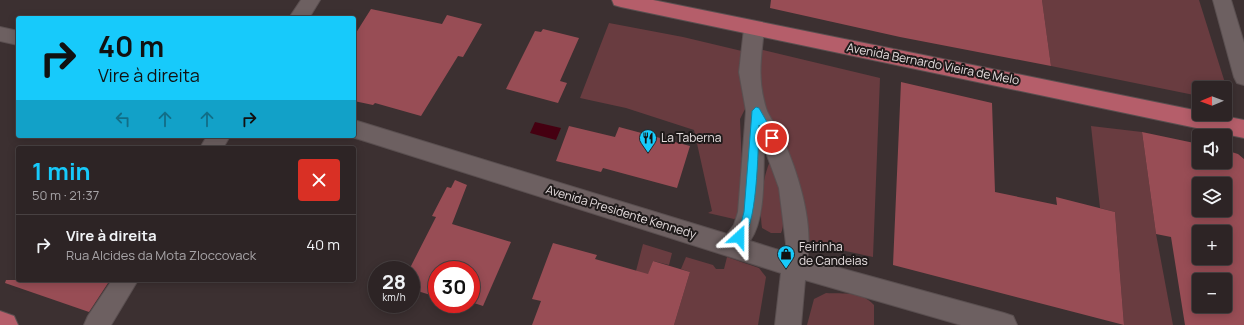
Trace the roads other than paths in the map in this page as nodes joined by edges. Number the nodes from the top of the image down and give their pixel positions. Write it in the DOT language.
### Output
graph roads {
  1 [pos="311,0"];
  2 [pos="621,0"];
  3 [pos="1222,0"];
  4 [pos="299,16"];
  5 [pos="754,29"];
  6 [pos="0,34"];
  7 [pos="16,38"];
  8 [pos="1244,77"];
  9 [pos="756,111"];
  10 [pos="1244,129"];
  11 [pos="356,130"];
  12 [pos="733,246"];
  13 [pos="794,266"];
  14 [pos="125,282"];
  15 [pos="0,323"];
  16 [pos="5,325"];
  17 [pos="97,325"];
  18 [pos="788,325"];
  19 [pos="1004,325"];
  1 -- 4 [label="street"];
  2 -- 5 [label="main road, Avenida Bernardo Vieira de Melo"];
  3 -- 8 [label="street"];
  5 -- 9 [label="street"];
  5 -- 10 [label="main road, Avenida Bernardo Vieira de Melo"];
  6 -- 7 [label="street"];
  9 -- 12 [label="street"];
  9 -- 13 [label="street"];
  11 -- 12 [label="street, Avenida Presidente Kennedy"];
  12 -- 13 [label="street, Avenida Presidente Kennedy"];
  13 -- 18 [label="street"];
  13 -- 19 [label="street, Avenida Presidente Kennedy"];
  14 -- 17 [label="street"];
  15 -- 16 [label="main road"];
}
